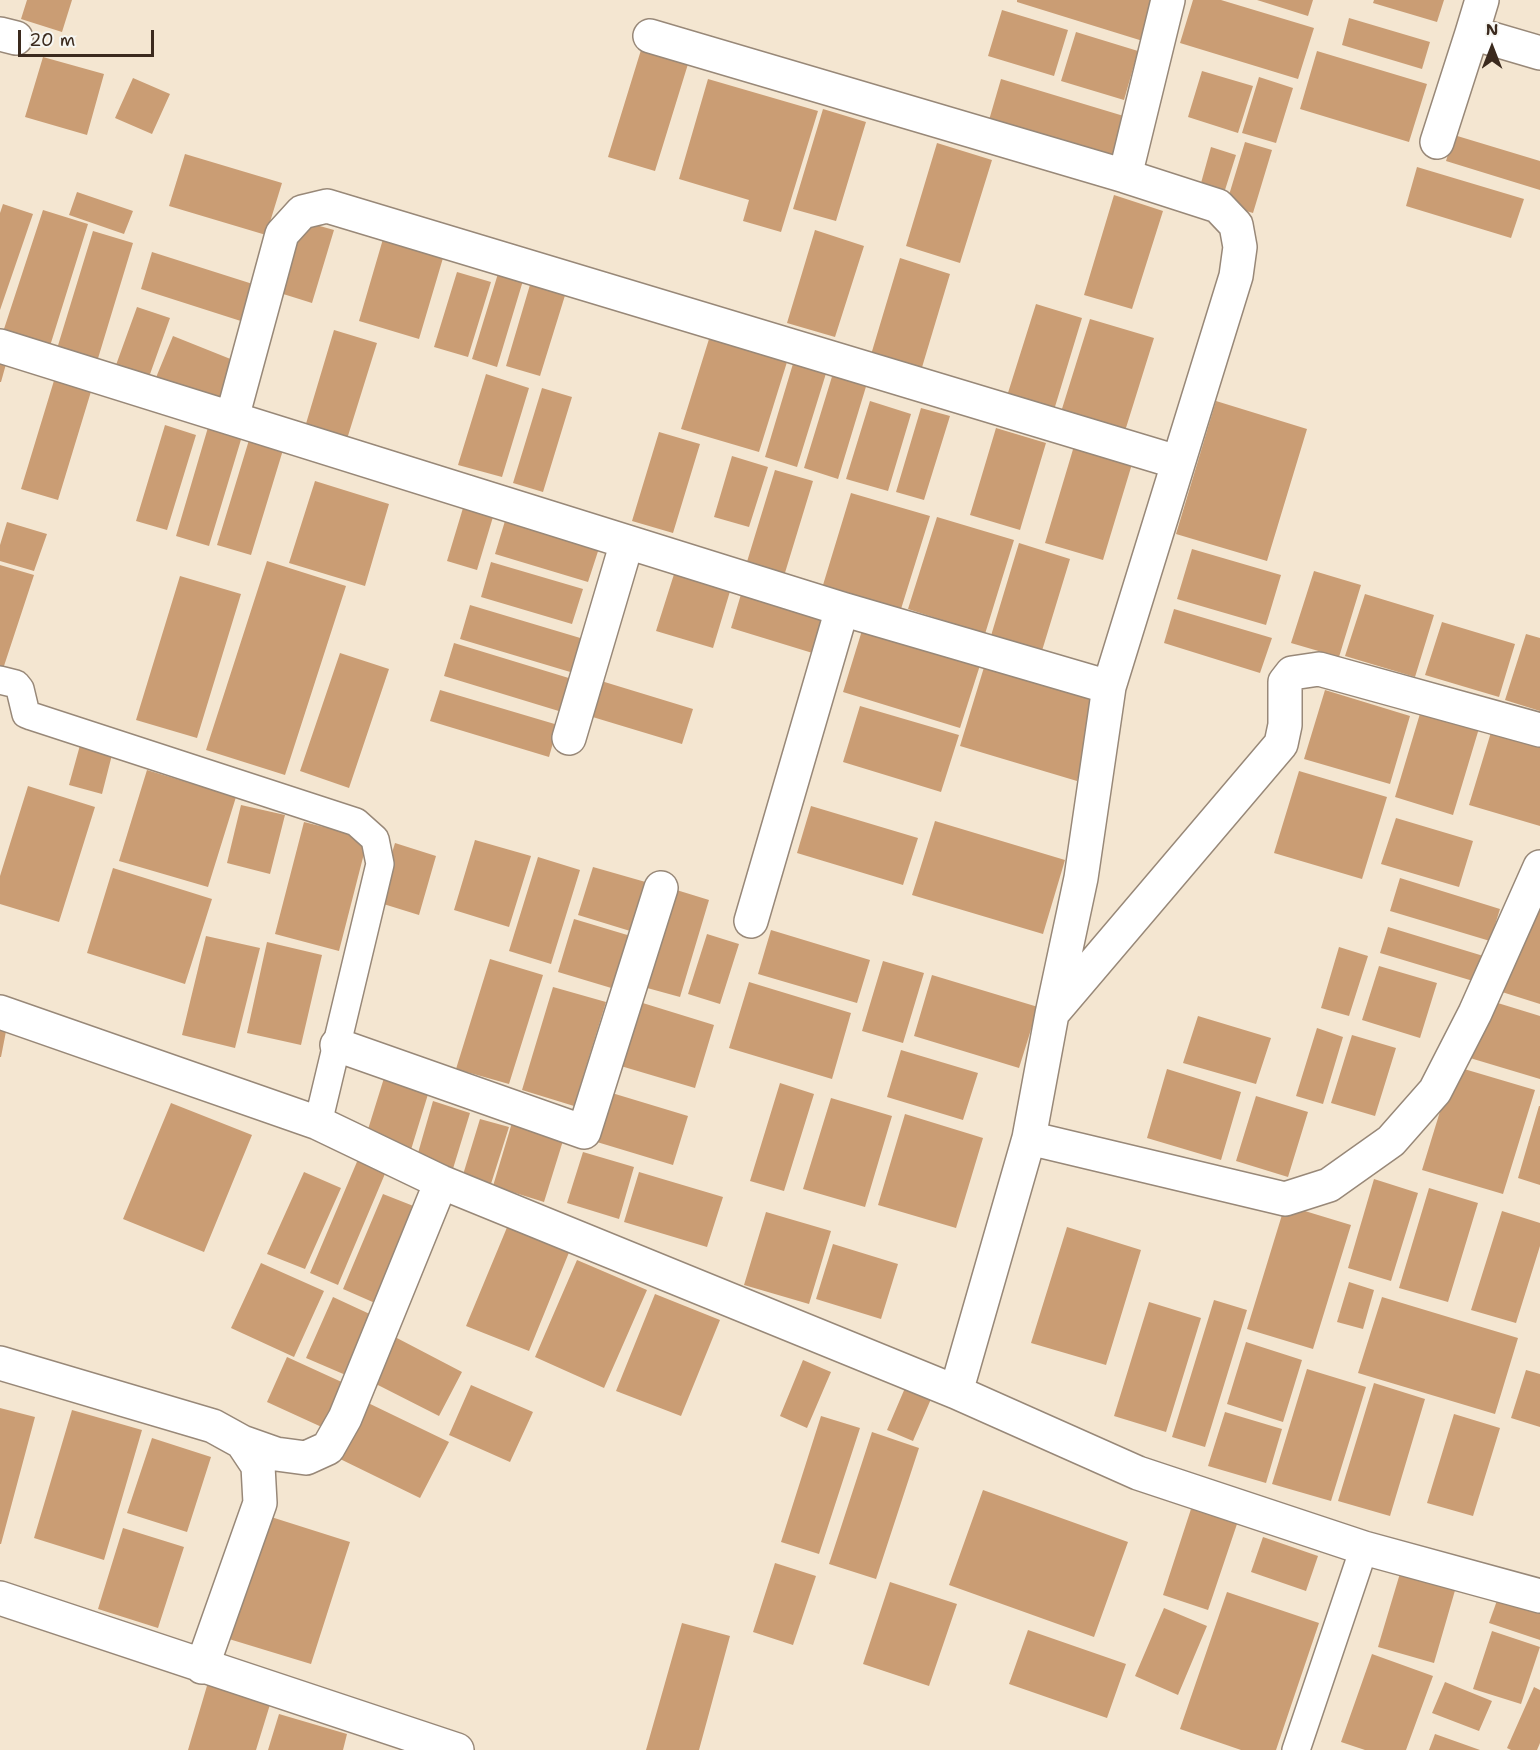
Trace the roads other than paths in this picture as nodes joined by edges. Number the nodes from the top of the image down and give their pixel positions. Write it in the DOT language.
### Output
graph roads {
  1 [pos="1168,0"];
  2 [pos="1482,0"];
  3 [pos="1472,33"];
  4 [pos="650,36"];
  5 [pos="1540,53"];
  6 [pos="1437,142"];
  7 [pos="1125,176"];
  8 [pos="0,346"];
  9 [pos="232,418"];
  10 [pos="1177,462"];
  11 [pos="627,542"];
  12 [pos="842,609"];
  13 [pos="0,680"];
  14 [pos="1109,687"];
  15 [pos="1540,730"];
  16 [pos="569,738"];
  17 [pos="1540,867"];
  18 [pos="661,888"];
  19 [pos="751,921"];
  20 [pos="0,1012"];
  21 [pos="1052,1014"];
  22 [pos="337,1045"];
  23 [pos="318,1123"];
  24 [pos="1029,1138"];
  25 [pos="441,1182"];
  26 [pos="0,1363"];
  27 [pos="956,1392"];
  28 [pos="242,1442"];
  29 [pos="1364,1548"];
  30 [pos="1540,1596"];
  31 [pos="0,1598"];
  32 [pos="202,1666"];
  33 [pos="457,1750"];
  34 [pos="1296,1750"];
  1 -- 7 [label="street"];
  2 -- 3 [label="street"];
  3 -- 5 [label="street"];
  3 -- 6 [label="street"];
  4 -- 7 [label="street"];
  7 -- 10 [label="street"];
  8 -- 9 [label="street"];
  9 -- 10 [label="street"];
  9 -- 11 [label="street"];
  10 -- 14 [label="street"];
  11 -- 12 [label="street"];
  11 -- 16 [label="street"];
  12 -- 14 [label="street"];
  12 -- 19 [label="street"];
  13 -- 22 [label="lane"];
  14 -- 21 [label="street"];
  15 -- 21 [label="street"];
  17 -- 24 [label="street"];
  18 -- 22 [label="street"];
  20 -- 23 [label="street"];
  21 -- 24 [label="street"];
  22 -- 23 [label="lane"];
  23 -- 25 [label="street"];
  24 -- 27 [label="street"];
  25 -- 27 [label="street"];
  25 -- 28 [label="street"];
  26 -- 28 [label="street"];
  27 -- 29 [label="street"];
  28 -- 32 [label="street"];
  29 -- 30 [label="street"];
  29 -- 34 [label="lane"];
  31 -- 32 [label="street"];
  32 -- 33 [label="street"];
}
